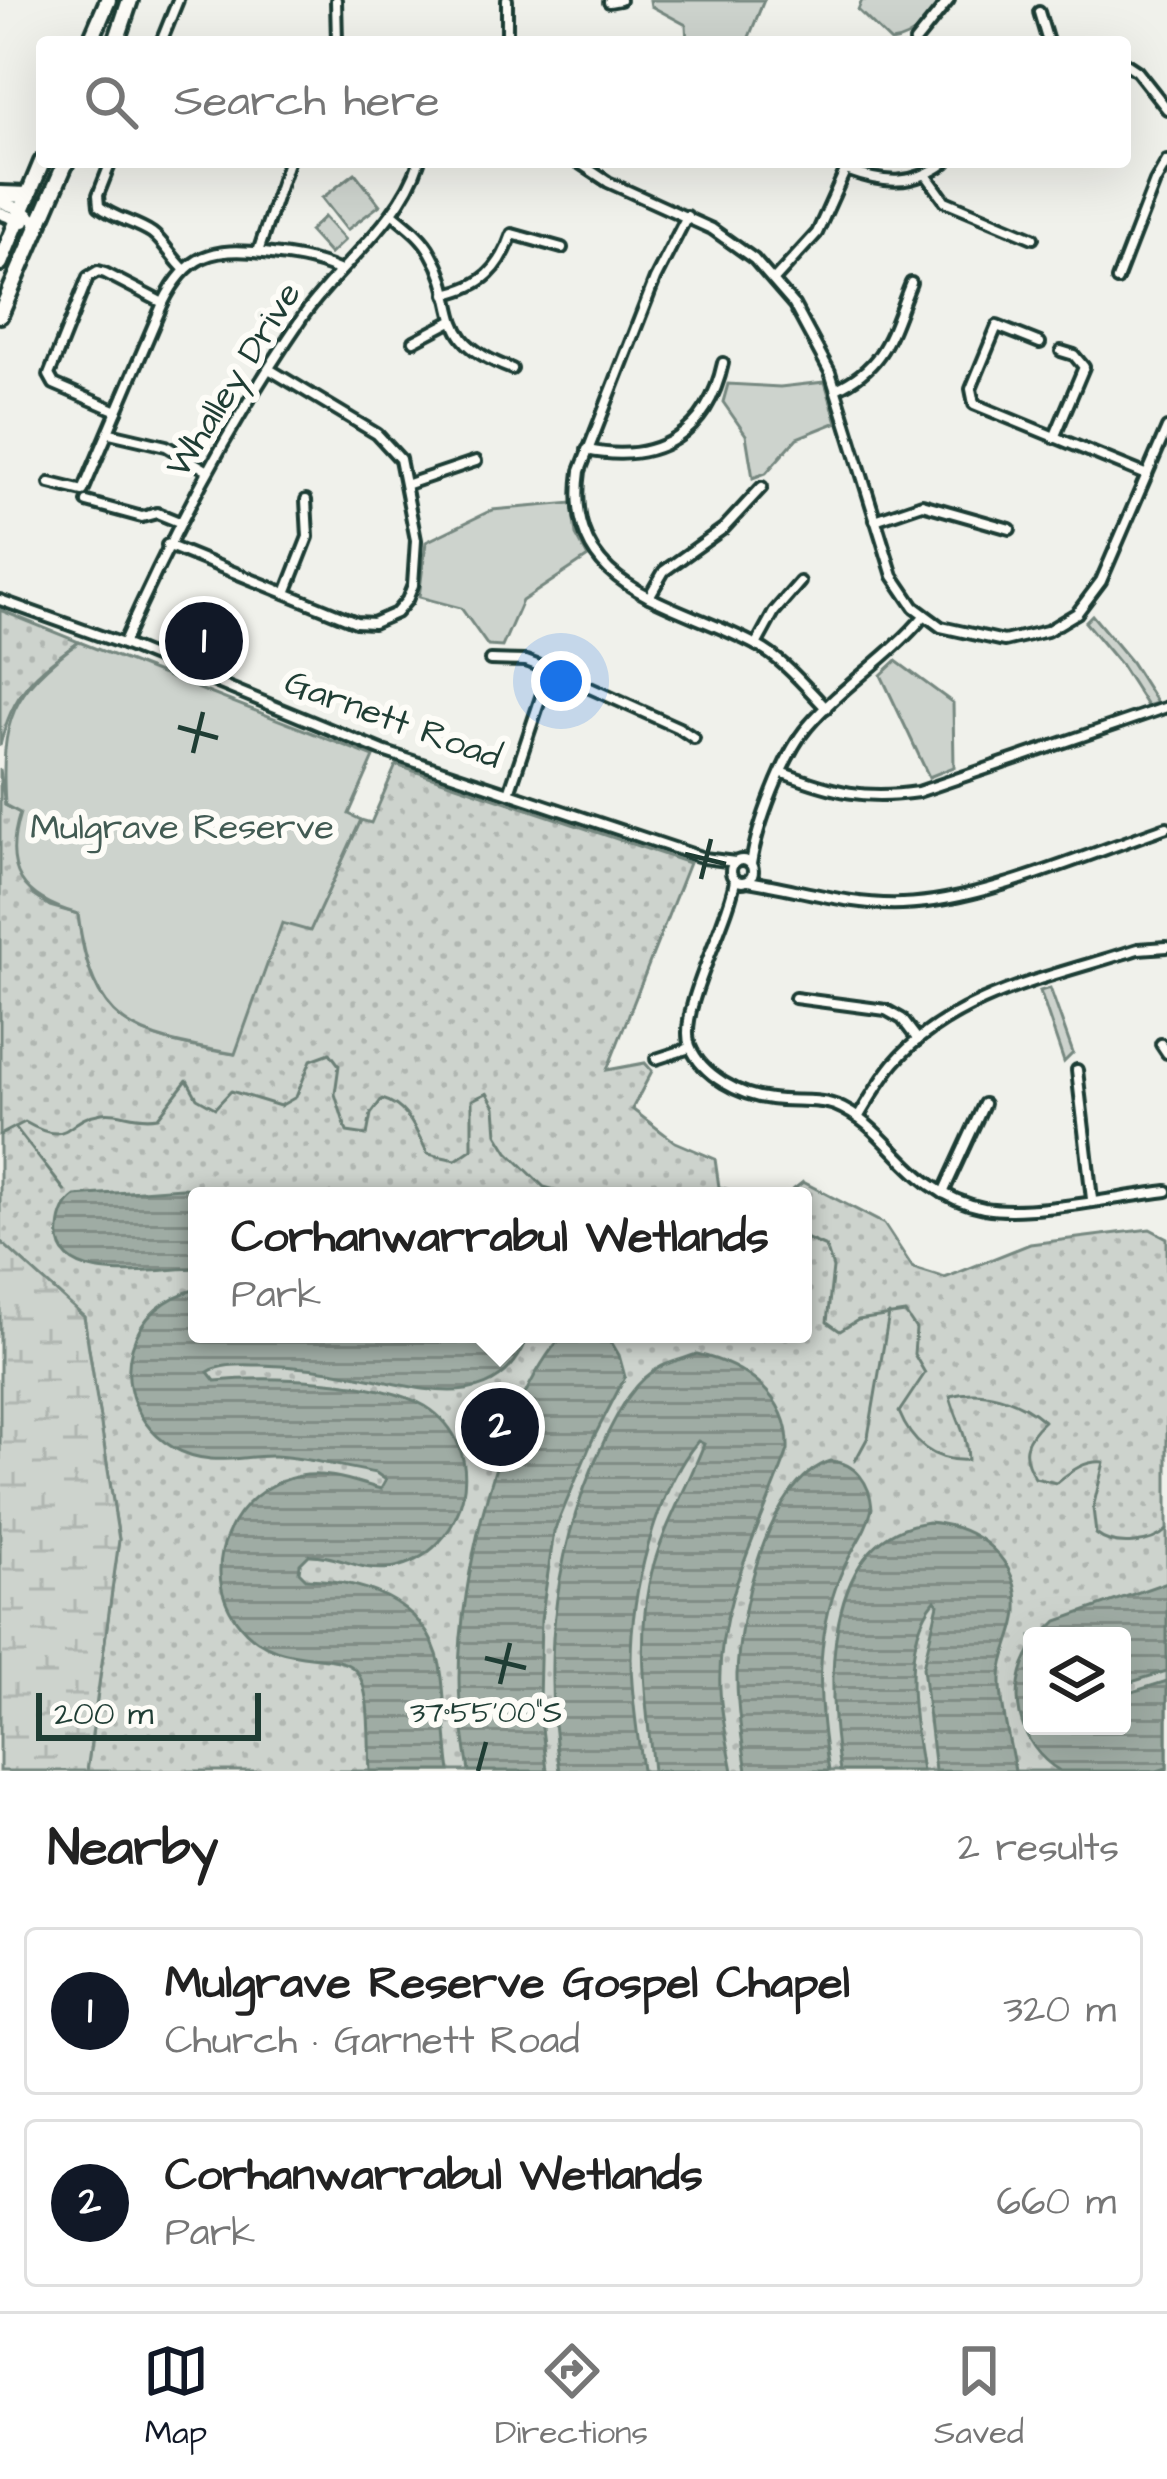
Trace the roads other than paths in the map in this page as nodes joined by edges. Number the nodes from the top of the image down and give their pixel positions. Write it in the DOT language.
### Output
graph roads {
  1 [pos="108,0"];
  2 [pos="130,0"];
  3 [pos="178,0"];
  4 [pos="336,0"];
  5 [pos="507,0"];
  6 [pos="620,0"];
  7 [pos="949,0"];
  8 [pos="609,2"];
  9 [pos="1039,12"];
  10 [pos="93,36"];
  11 [pos="118,36"];
  12 [pos="163,36"];
  13 [pos="337,36"];
  14 [pos="509,36"];
  15 [pos="920,36"];
  16 [pos="1046,36"];
  17 [pos="1131,67"];
  18 [pos="1167,109"];
  19 [pos="1167,161"];
  20 [pos="40,168"];
  21 [pos="63,168"];
  22 [pos="109,168"];
  23 [pos="286,168"];
  24 [pos="416,168"];
  25 [pos="596,168"];
  26 [pos="847,168"];
  27 [pos="852,168"];
  28 [pos="938,168"];
  29 [pos="927,176"];
  30 [pos="29,195"];
  31 [pos="0,198"];
  32 [pos="0,212"];
  33 [pos="392,213"];
  34 [pos="20,216"];
  35 [pos="690,217"];
  36 [pos="39,224"];
  37 [pos="1033,238"];
  38 [pos="562,248"];
  39 [pos="261,253"];
  40 [pos="0,263"];
  41 [pos="184,270"];
  42 [pos="335,273"];
  43 [pos="774,280"];
  44 [pos="1117,280"];
  45 [pos="911,283"];
  46 [pos="446,294"];
  47 [pos="163,303"];
  48 [pos="0,315"];
  49 [pos="450,322"];
  50 [pos="414,341"];
  51 [pos="1040,343"];
  52 [pos="1061,351"];
  53 [pos="723,363"];
  54 [pos="269,369"];
  55 [pos="512,369"];
  56 [pos="836,389"];
  57 [pos="118,411"];
  58 [pos="1167,428"];
  59 [pos="109,433"];
  60 [pos="1054,438"];
  61 [pos="587,450"];
  62 [pos="476,461"];
  63 [pos="208,471"];
  64 [pos="1148,475"];
  65 [pos="50,483"];
  66 [pos="408,484"];
  67 [pos="762,487"];
  68 [pos="306,500"];
  69 [pos="87,502"];
  70 [pos="875,520"];
  71 [pos="179,521"];
  72 [pos="1010,529"];
  73 [pos="167,544"];
  74 [pos="800,582"];
  75 [pos="286,593"];
  76 [pos="649,597"];
  77 [pos="0,600"];
  78 [pos="922,614"];
  79 [pos="123,644"];
  80 [pos="756,645"];
  81 [pos="490,660"];
  82 [pos="550,670"];
  83 [pos="826,708"];
  84 [pos="1166,710"];
  85 [pos="694,738"];
  86 [pos="783,772"];
  87 [pos="510,790"];
  88 [pos="1167,827"];
  89 [pos="704,858"];
  90 [pos="745,864"];
  91 [pos="740,879"];
  92 [pos="785,887"];
  93 [pos="1167,947"];
  94 [pos="795,998"];
  95 [pos="917,1040"];
  96 [pos="690,1048"];
  97 [pos="656,1059"];
  98 [pos="1077,1070"];
  99 [pos="984,1104"];
  100 [pos="858,1118"];
  101 [pos="1167,1191"];
  102 [pos="943,1193"];
  103 [pos="1093,1200"];
  1 -- 10 [label="highway"];
  2 -- 11 [label="highway"];
  3 -- 12 [label="street"];
  4 -- 13 [label="street"];
  5 -- 14 [label="street"];
  6 -- 8 [label="street"];
  7 -- 15 [label="street"];
  9 -- 16 [label="street"];
  17 -- 18 [label="street"];
  19 -- 44 [label="street"];
  20 -- 30 [label="highway"];
  21 -- 36 [label="highway"];
  22 -- 41 [label="street"];
  23 -- 39 [label="street"];
  24 -- 33 [label="street, Whalley Drive"];
  25 -- 35 [label="street"];
  26 -- 43 [label="street"];
  27 -- 29 [label="street"];
  28 -- 29 [label="street"];
  29 -- 37 [label="street"];
  30 -- 31 [label="highway"];
  30 -- 34 [label="highway"];
  31 -- 34 [label="main road"];
  32 -- 34 [label="main road"];
  33 -- 42 [label="street, Whalley Drive"];
  33 -- 46 [label="street"];
  34 -- 36 [label="main road"];
  34 -- 40 [label="highway"];
  35 -- 43 [label="street"];
  35 -- 61 [label="street"];
  36 -- 48 [label="highway"];
  38 -- 46 [label="street"];
  39 -- 41 [label="street"];
  39 -- 42 [label="street"];
  41 -- 47 [label="street"];
  42 -- 54 [label="street, Whalley Drive"];
  43 -- 56 [label="street"];
  45 -- 56 [label="street"];
  46 -- 49 [label="street"];
  47 -- 57 [label="street"];
  47 -- 57 [label="street"];
  49 -- 50 [label="street"];
  49 -- 55 [label="street"];
  51 -- 60 [label="street"];
  52 -- 60 [label="street"];
  53 -- 61 [label="street"];
  54 -- 63 [label="street, Whalley Drive"];
  54 -- 66 [label="street"];
  56 -- 70 [label="street"];
  57 -- 59 [label="street"];
  58 -- 64 [label="street"];
  59 -- 63 [label="street"];
  59 -- 65 [label="street"];
  60 -- 64 [label="street"];
  61 -- 76 [label="street"];
  62 -- 66 [label="street"];
  63 -- 71 [label="street, Whalley Drive"];
  64 -- 78 [label="street"];
  66 -- 75 [label="street"];
  67 -- 76 [label="street"];
  68 -- 75 [label="street"];
  69 -- 71 [label="street"];
  70 -- 72 [label="street"];
  70 -- 78 [label="street"];
  71 -- 73 [label="street, Whalley Drive"];
  73 -- 75 [label="street"];
  73 -- 79 [label="street, Whalley Drive"];
  74 -- 80 [label="street"];
  76 -- 80 [label="street"];
  77 -- 79 [label="street, Garnett Road"];
  78 -- 83 [label="street"];
  79 -- 87 [label="street, Garnett Road"];
  80 -- 83 [label="street"];
  81 -- 82 [label="street"];
  82 -- 85 [label="street"];
  82 -- 87 [label="street"];
  83 -- 86 [label="street"];
  84 -- 86 [label="street"];
  86 -- 90 [label="street"];
  87 -- 89 [label="street, Garnett Road"];
  88 -- 92 [label="street, Garnett Road"];
  89 -- 90 [label="street, Garnett Road"];
  89 -- 91 [label="street, Garnett Road"];
  90 -- 91 [label="street"];
  90 -- 91 [label="street"];
  90 -- 92 [label="street, Garnett Road"];
  91 -- 92 [label="street, Garnett Road"];
  91 -- 96 [label="street"];
  93 -- 95 [label="street"];
  94 -- 95 [label="street"];
  95 -- 100 [label="street"];
  96 -- 97 [label="street"];
  96 -- 100 [label="street"];
  98 -- 103 [label="street"];
  99 -- 102 [label="street"];
  100 -- 102 [label="street"];
  101 -- 103 [label="street"];
  102 -- 103 [label="street"];
}
